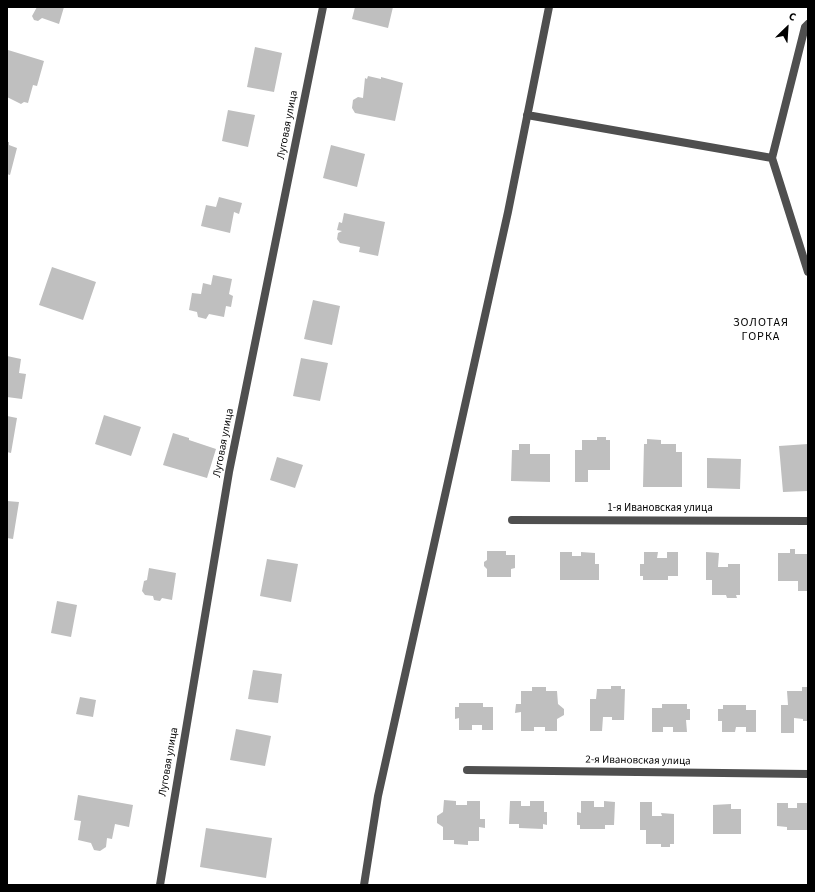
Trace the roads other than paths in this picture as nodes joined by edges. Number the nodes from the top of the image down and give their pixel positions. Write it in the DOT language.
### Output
graph roads {
  1 [pos="323,7"];
  2 [pos="549,7"];
  3 [pos="808,24"];
  4 [pos="527,115"];
  5 [pos="772,158"];
  6 [pos="808,272"];
  7 [pos="512,520"];
  8 [pos="808,521"];
  9 [pos="467,770"];
  10 [pos="808,774"];
  11 [pos="160,885"];
  12 [pos="364,885"];
  1 -- 11 [label="street, Луговая улица"];
  2 -- 4 [label="street"];
  3 -- 5 [label="street"];
  4 -- 5 [label="street"];
  4 -- 12 [label="street"];
  5 -- 6 [label="street"];
  7 -- 8 [label="street, 1-я Ивановская улица"];
  9 -- 10 [label="street, 2-я Ивановская улица"];
}
